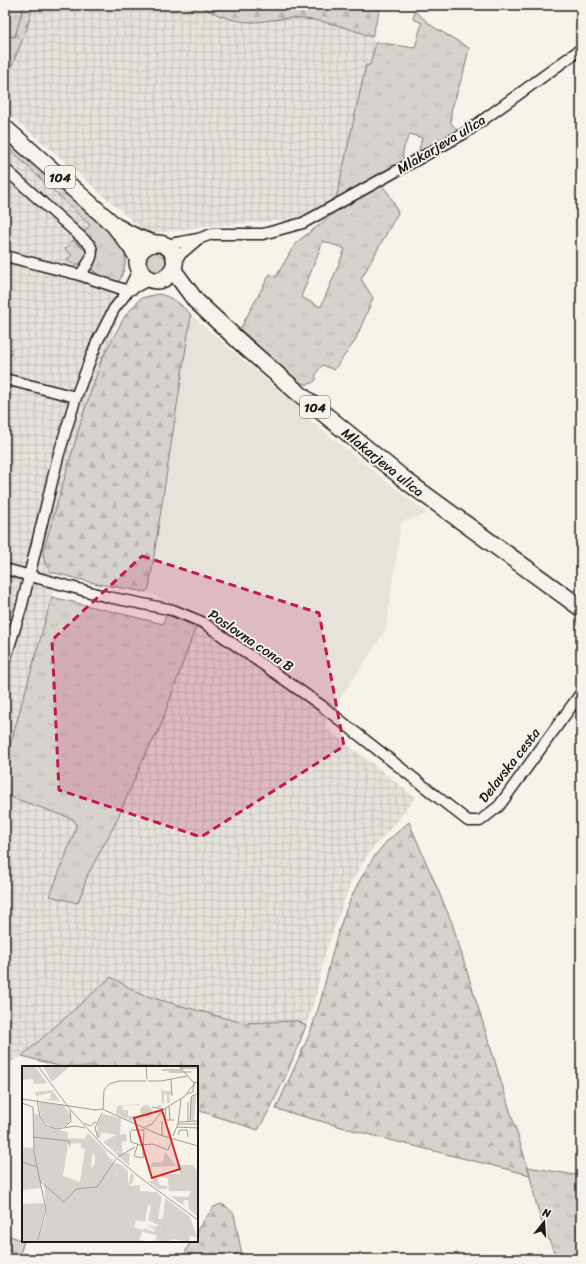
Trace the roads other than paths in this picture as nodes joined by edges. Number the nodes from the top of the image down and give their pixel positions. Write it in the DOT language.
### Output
graph roads {
  1 [pos="581,48"];
  2 [pos="5,128"];
  3 [pos="5,169"];
  4 [pos="114,225"];
  5 [pos="198,239"];
  6 [pos="160,244"];
  7 [pos="5,256"];
  8 [pos="138,263"];
  9 [pos="165,272"];
  10 [pos="80,275"];
  11 [pos="128,291"];
  12 [pos="5,379"];
  13 [pos="76,397"];
  14 [pos="5,568"];
  15 [pos="28,576"];
  16 [pos="581,608"];
  17 [pos="5,660"];
  18 [pos="581,693"];
  19 [pos="427,790"];
  1 -- 5 [label="street, Mlakarjeva ulica"];
  2 -- 4 [label="main road, 104"];
  3 -- 10 [label="street"];
  4 -- 6 [label="main road, 104"];
  4 -- 8 [label="main road"];
  5 -- 6 [label="street, Mlakarjeva ulica"];
  5 -- 9 [label="street"];
  6 -- 8 [label="main road"];
  6 -- 9 [label="main road"];
  7 -- 10 [label="street"];
  8 -- 9 [label="main road"];
  8 -- 11 [label="street"];
  9 -- 11 [label="street"];
  9 -- 16 [label="main road, Mlakarjeva ulica / 104"];
  10 -- 11 [label="street"];
  11 -- 13 [label="street"];
  12 -- 13 [label="street"];
  13 -- 15 [label="street"];
  14 -- 15 [label="street, Poslovna cona B"];
  15 -- 17 [label="street"];
  15 -- 19 [label="street, Poslovna cona B"];
  18 -- 19 [label="street, Delavska cesta"];
}
